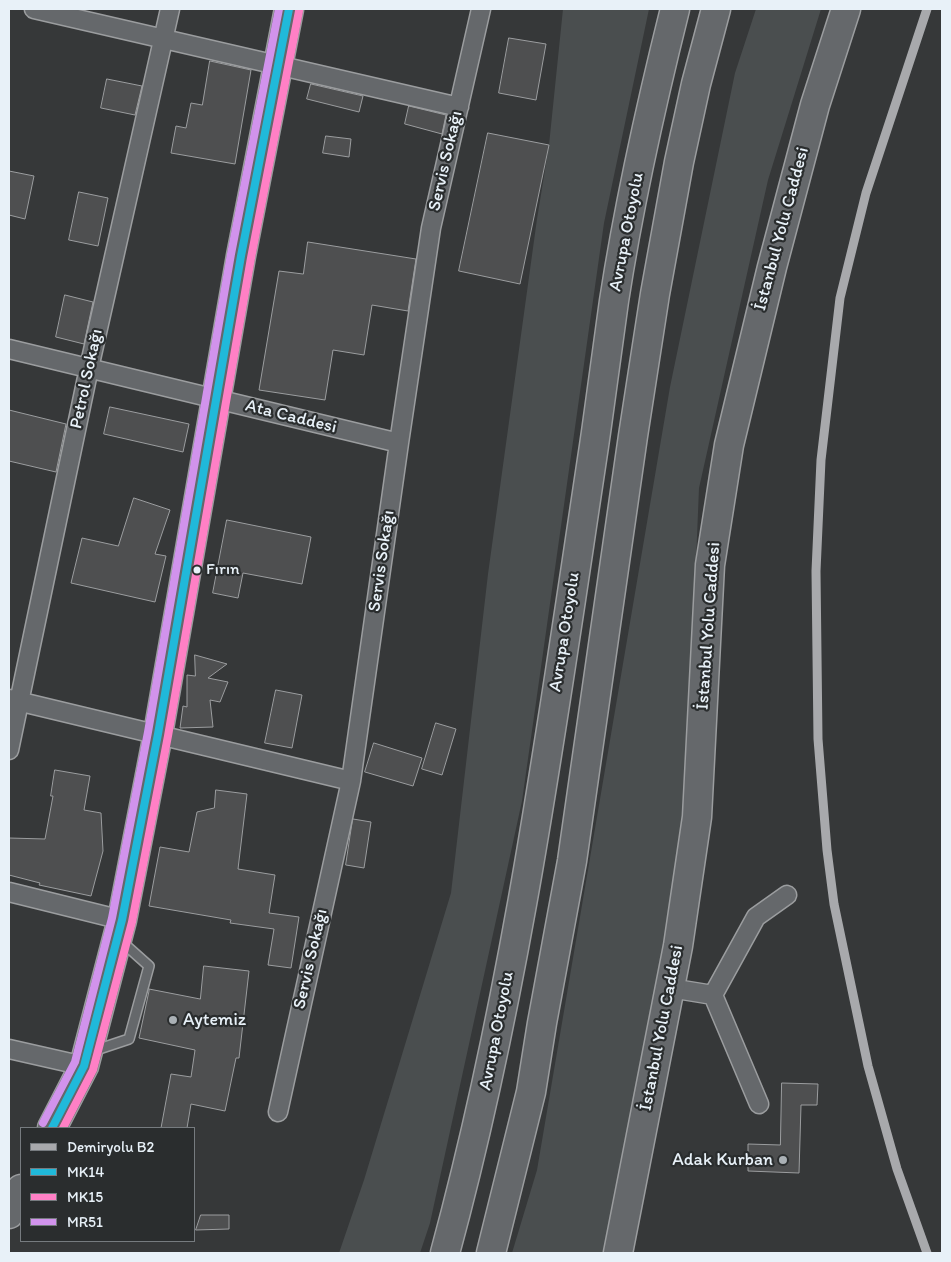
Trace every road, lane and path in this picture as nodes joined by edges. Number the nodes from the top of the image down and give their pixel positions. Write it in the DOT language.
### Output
graph roads {
  1 [pos="34,9"];
  2 [pos="170,9"];
  3 [pos="288,9"];
  4 [pos="481,9"];
  5 [pos="675,9"];
  6 [pos="716,9"];
  7 [pos="846,9"];
  8 [pos="163,39"];
  9 [pos="277,65"];
  10 [pos="459,108"];
  11 [pos="9,349"];
  12 [pos="89,368"];
  13 [pos="216,399"];
  14 [pos="399,442"];
  15 [pos="14,701"];
  16 [pos="158,734"];
  17 [pos="9,750"];
  18 [pos="351,781"];
  19 [pos="9,892"];
  20 [pos="787,895"];
  21 [pos="119,929"];
  22 [pos="670,988"];
  23 [pos="713,995"];
  24 [pos="9,1049"];
  25 [pos="86,1059"];
  26 [pos="759,1104"];
  27 [pos="278,1112"];
  28 [pos="52,1127"];
  29 [pos="20,1177"];
  30 [pos="20,1191"];
  31 [pos="9,1194"];
  32 [pos="9,1214"];
  33 [pos="445,1253"];
  34 [pos="491,1253"];
  35 [pos="618,1253"];
  1 -- 8 [label="street"];
  2 -- 8 [label="street, Petrol Sokağı"];
  3 -- 9 [label="main road"];
  4 -- 10 [label="street, Servis Sokağı"];
  5 -- 33 [label="main road, Avrupa Otoyolu"];
  6 -- 34 [label="main road"];
  7 -- 22 [label="main road, İstanbul Yolu Caddesi"];
  8 -- 9 [label="street"];
  8 -- 12 [label="street, Petrol Sokağı"];
  9 -- 10 [label="street"];
  9 -- 13 [label="main road"];
  10 -- 14 [label="street, Servis Sokağı"];
  11 -- 12 [label="street, Ata Caddesi"];
  12 -- 13 [label="street, Ata Caddesi"];
  12 -- 15 [label="street, Petrol Sokağı"];
  13 -- 14 [label="street, Ata Caddesi"];
  13 -- 16 [label="main road"];
  14 -- 18 [label="street, Servis Sokağı"];
  15 -- 16 [label="street"];
  15 -- 17 [label="street, Petrol Sokağı"];
  16 -- 18 [label="street"];
  16 -- 21 [label="main road"];
  18 -- 27 [label="street, Servis Sokağı"];
  19 -- 21 [label="street"];
  20 -- 23 [label="street"];
  21 -- 25 [label="main road"];
  21 -- 25 [label="lane"];
  22 -- 23 [label="street"];
  22 -- 35 [label="main road, İstanbul Yolu Caddesi"];
  23 -- 26 [label="street"];
  24 -- 25 [label="street"];
  25 -- 28 [label="main road"];
  29 -- 31 [label="main road"];
  30 -- 32 [label="main road"];
}
